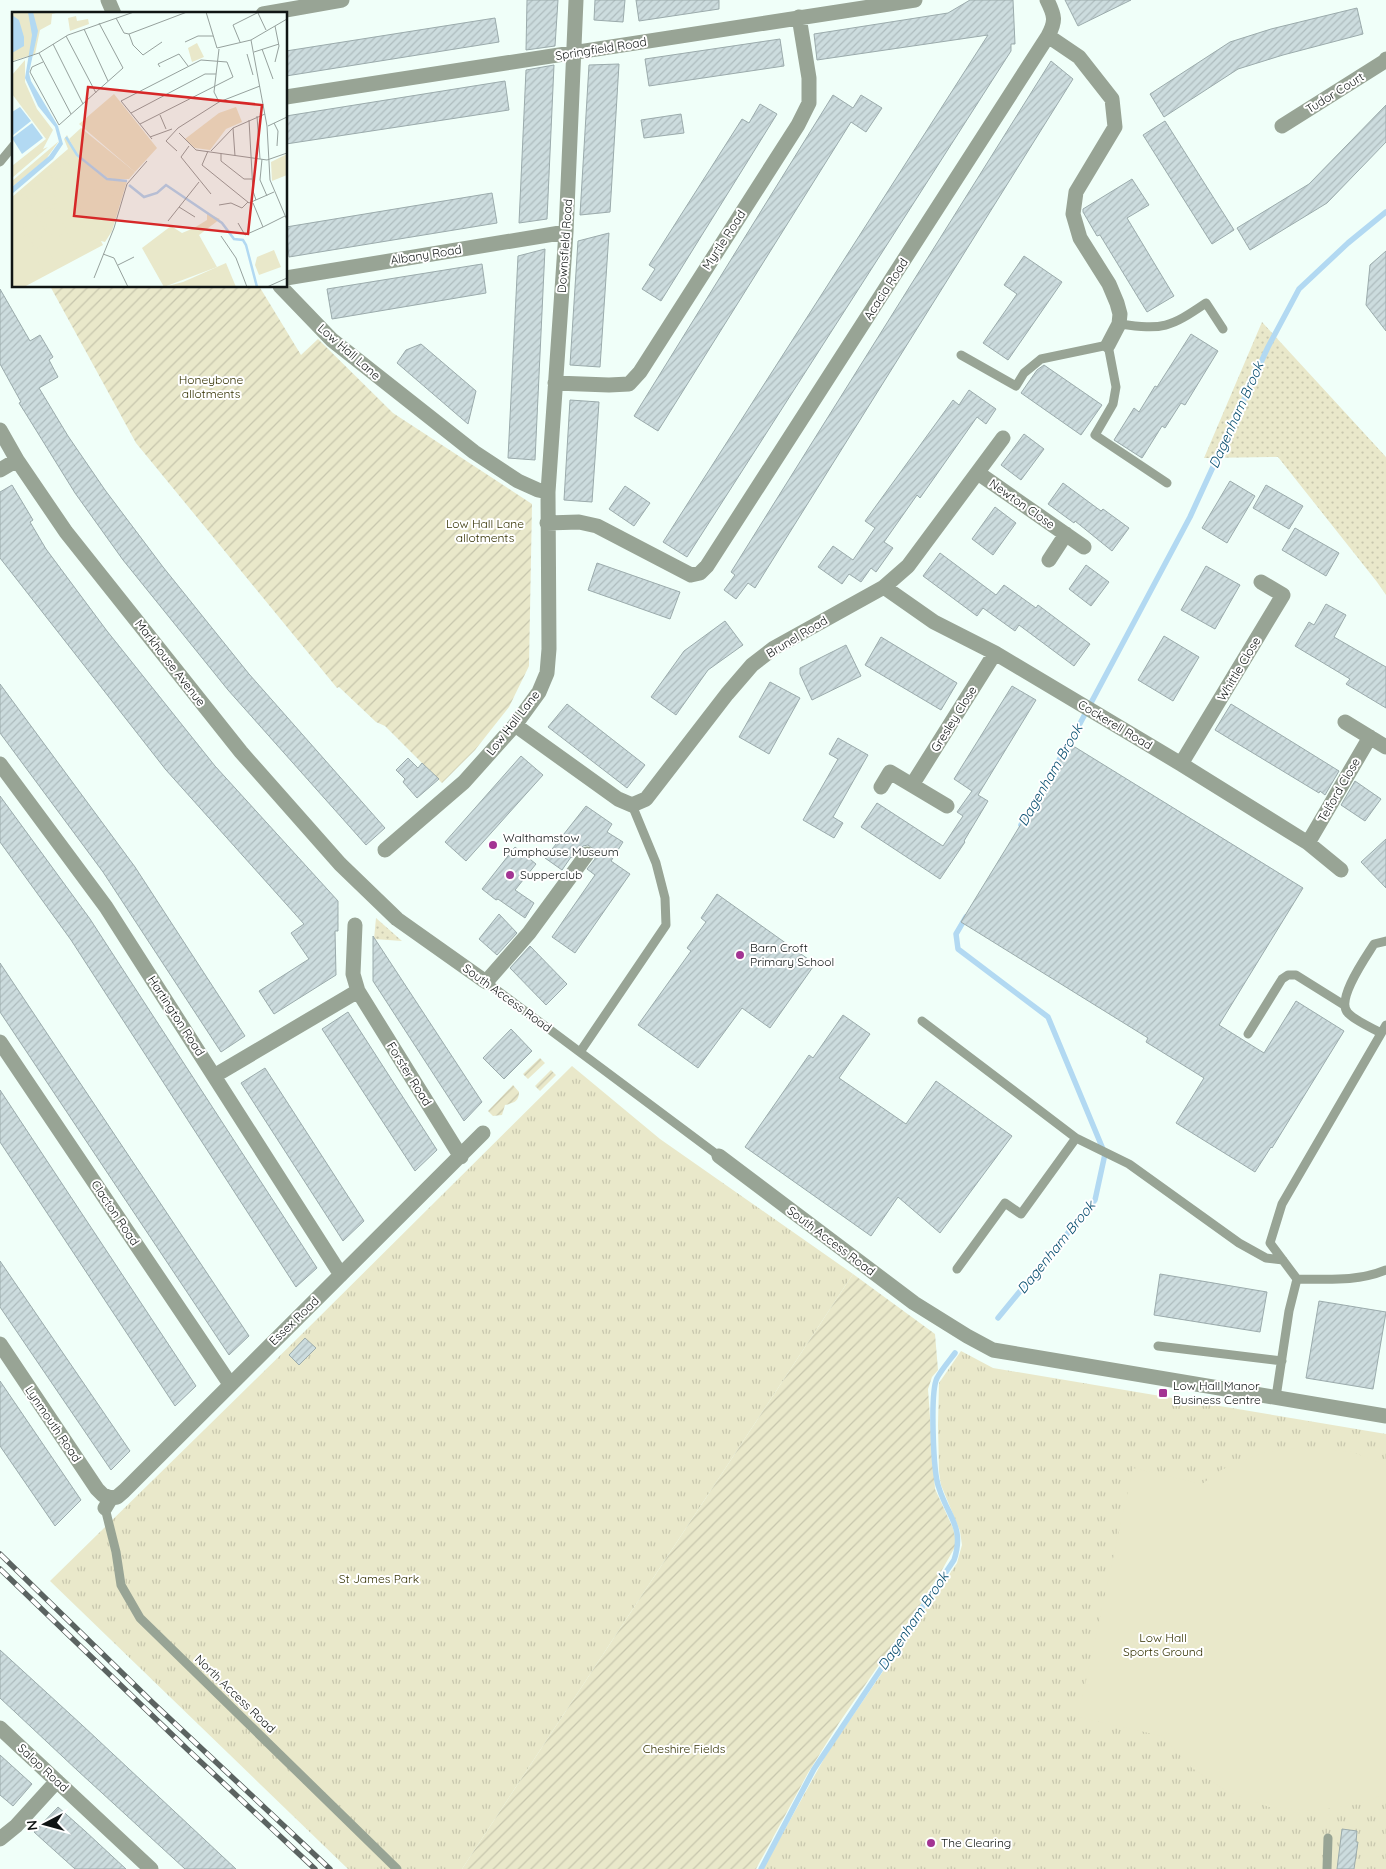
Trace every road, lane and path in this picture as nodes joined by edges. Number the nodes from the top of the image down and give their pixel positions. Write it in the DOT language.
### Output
graph roads {
  1 [pos="108,0"];
  2 [pos="342,0"];
  3 [pos="576,0"];
  4 [pos="915,0"];
  5 [pos="1047,0"];
  6 [pos="113,12"];
  7 [pos="273,12"];
  8 [pos="799,17"];
  9 [pos="1048,36"];
  10 [pos="573,54"];
  11 [pos="1386,59"];
  12 [pos="288,97"];
  13 [pos="1282,126"];
  14 [pos="12,147"];
  15 [pos="0,162"];
  16 [pos="566,232"];
  17 [pos="288,278"];
  18 [pos="282,288"];
  19 [pos="1119,324"];
  20 [pos="1223,329"];
  21 [pos="1108,345"];
  22 [pos="961,355"];
  23 [pos="555,383"];
  24 [pos="0,430"];
  25 [pos="1003,438"];
  26 [pos="17,460"];
  27 [pos="0,470"];
  28 [pos="978,473"];
  29 [pos="1167,483"];
  30 [pos="548,492"];
  31 [pos="547,523"];
  32 [pos="1066,534"];
  33 [pos="1084,547"];
  34 [pos="1049,560"];
  35 [pos="1261,582"];
  36 [pos="884,587"];
  37 [pos="995,653"];
  38 [pos="1345,722"];
  39 [pos="515,725"];
  40 [pos="1370,737"];
  41 [pos="1386,747"];
  42 [pos="0,764"];
  43 [pos="1181,764"];
  44 [pos="912,785"];
  45 [pos="881,787"];
  46 [pos="632,805"];
  47 [pos="947,806"];
  48 [pos="1308,843"];
  49 [pos="385,850"];
  50 [pos="587,854"];
  51 [pos="1341,870"];
  52 [pos="359,882"];
  53 [pos="355,925"];
  54 [pos="1386,941"];
  55 [pos="486,982"];
  56 [pos="358,991"];
  57 [pos="1344,1005"];
  58 [pos="922,1021"];
  59 [pos="1384,1029"];
  60 [pos="1248,1034"];
  61 [pos="0,1042"];
  62 [pos="580,1052"];
  63 [pos="214,1076"];
  64 [pos="483,1133"];
  65 [pos="1076,1138"];
  66 [pos="719,1156"];
  67 [pos="461,1157"];
  68 [pos="1283,1260"];
  69 [pos="956,1269"];
  70 [pos="1386,1270"];
  71 [pos="341,1275"];
  72 [pos="1297,1279"];
  73 [pos="0,1344"];
  74 [pos="1158,1346"];
  75 [pos="1282,1360"];
  76 [pos="230,1384"];
  77 [pos="1276,1397"];
  78 [pos="1386,1416"];
  79 [pos="108,1503"];
  80 [pos="0,1728"];
  81 [pos="57,1781"];
  82 [pos="1328,1838"];
  83 [pos="0,1840"];
  84 [pos="151,1869"];
  85 [pos="397,1869"];
  86 [pos="1327,1869"];
  1 -- 6 [label="street"];
  2 -- 7 [label="street"];
  3 -- 10 [label="street, Downsfield Road"];
  4 -- 8 [label="street, Springfield Road"];
  5 -- 9 [label="street, Acacia Road"];
  8 -- 10 [label="street, Springfield Road"];
  8 -- 23 [label="street, Myrtle Road"];
  9 -- 19 [label="street"];
  9 -- 31 [label="street, Acacia Road"];
  10 -- 12 [label="street, Springfield Road"];
  10 -- 16 [label="street, Downsfield Road"];
  11 -- 13 [label="street, Tudor Court"];
  14 -- 15 [label="lane"];
  16 -- 17 [label="street, Albany Road"];
  16 -- 23 [label="street, Downsfield Road"];
  18 -- 30 [label="street, Low Hall Lane"];
  19 -- 20 [label="lane"];
  19 -- 21 [label="street"];
  21 -- 22 [label="lane"];
  21 -- 29 [label="lane"];
  23 -- 30 [label="street, Downsfield Road"];
  24 -- 26 [label="street, Markhouse Avenue"];
  25 -- 28 [label="street, Brunel Road"];
  26 -- 27 [label="street"];
  26 -- 52 [label="street, Markhouse Avenue"];
  28 -- 32 [label="street, Newton Close"];
  28 -- 36 [label="street, Brunel Road"];
  30 -- 31 [label="street, Low Hall Lane"];
  31 -- 39 [label="street, Low Hall Lane"];
  32 -- 33 [label="street, Newton Close"];
  32 -- 34 [label="street, Newton Close"];
  35 -- 43 [label="street, Whittle Close"];
  36 -- 37 [label="street, Cockerell Road"];
  36 -- 46 [label="street, Brunel Road"];
  37 -- 43 [label="street, Cockerell Road"];
  37 -- 44 [label="street, Gresley Close"];
  38 -- 40 [label="street"];
  39 -- 46 [label="street"];
  39 -- 49 [label="street, Low Hall Lane"];
  40 -- 41 [label="street"];
  40 -- 48 [label="street, Telford Close"];
  42 -- 63 [label="street, Hartington Road"];
  43 -- 48 [label="street, Cockerell Road"];
  44 -- 45 [label="street"];
  44 -- 47 [label="street"];
  46 -- 62 [label="lane"];
  48 -- 51 [label="street, Cockerell Road"];
  50 -- 55 [label="street"];
  52 -- 55 [label="street, South Access Road"];
  53 -- 56 [label="street, Forster Road"];
  54 -- 57 [label="lane"];
  55 -- 62 [label="lane, South Access Road"];
  56 -- 63 [label="street"];
  56 -- 67 [label="street, Forster Road"];
  57 -- 59 [label="lane"];
  57 -- 60 [label="lane"];
  58 -- 65 [label="lane"];
  59 -- 68 [label="lane"];
  61 -- 76 [label="street, Clacton Road"];
  62 -- 66 [label="lane, South Access Road"];
  63 -- 71 [label="street, Hartington Road"];
  64 -- 67 [label="street, Essex Road"];
  65 -- 68 [label="lane"];
  65 -- 69 [label="lane"];
  66 -- 77 [label="street, South Access Road"];
  67 -- 71 [label="street, Essex Road"];
  68 -- 72 [label="lane"];
  70 -- 72 [label="lane"];
  71 -- 76 [label="street, Essex Road"];
  72 -- 75 [label="lane"];
  73 -- 79 [label="street, Lynmouth Road"];
  74 -- 75 [label="lane"];
  75 -- 77 [label="lane"];
  76 -- 79 [label="street, Essex Road"];
  77 -- 78 [label="street, South Access Road"];
  79 -- 85 [label="lane, North Access Road"];
  80 -- 81 [label="street, Salop Road"];
  81 -- 83 [label="street"];
  81 -- 84 [label="street, Salop Road"];
  82 -- 86 [label="lane"];
}
